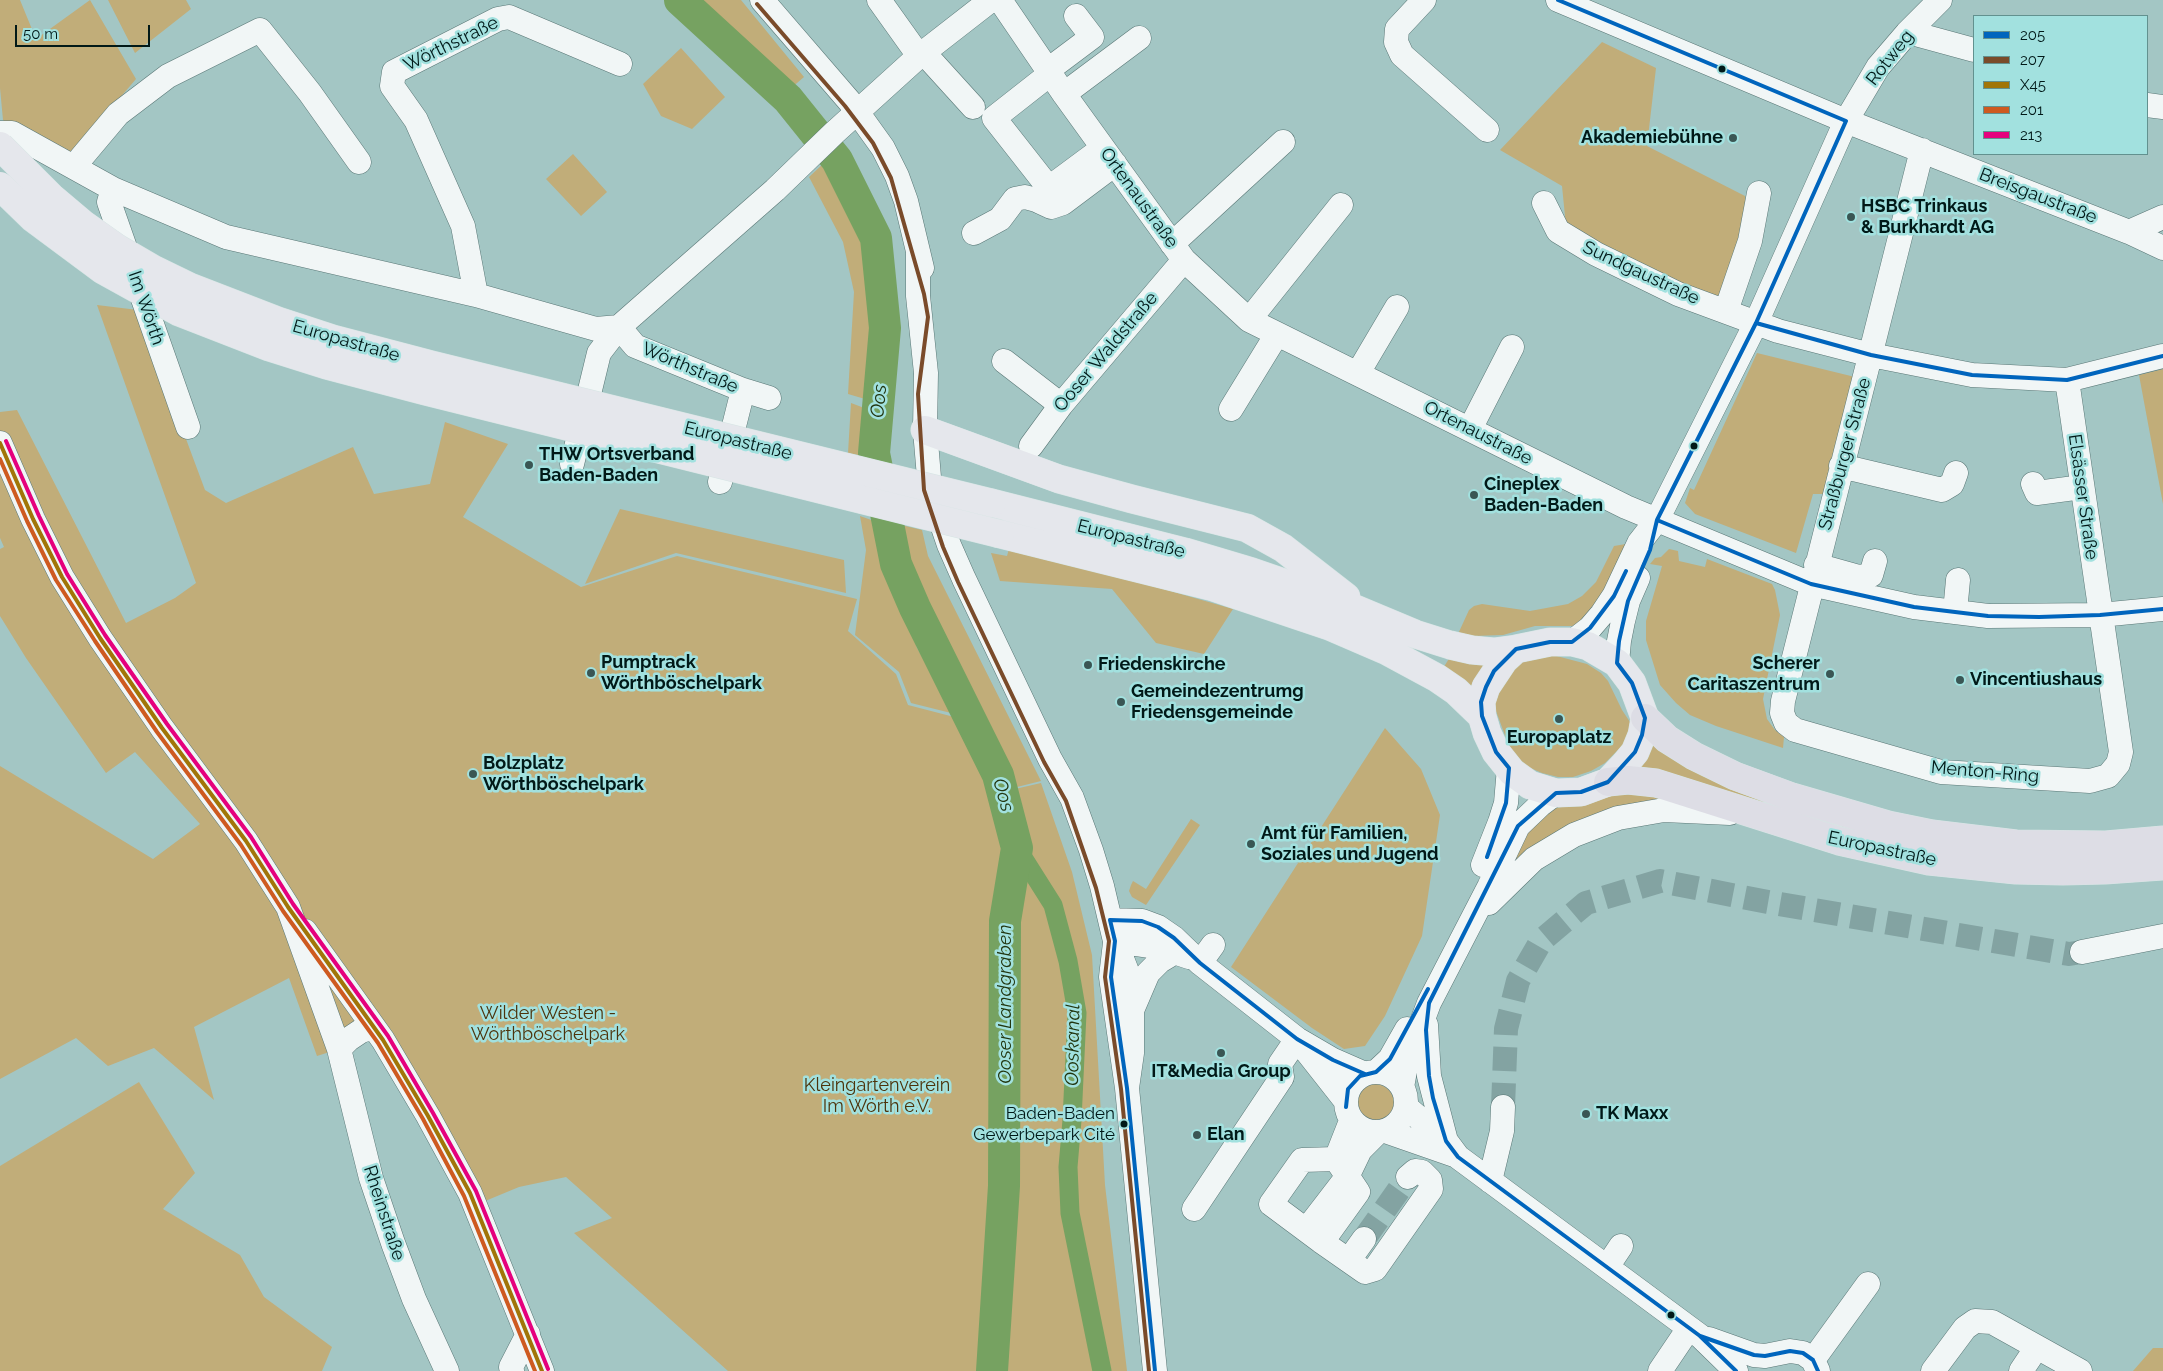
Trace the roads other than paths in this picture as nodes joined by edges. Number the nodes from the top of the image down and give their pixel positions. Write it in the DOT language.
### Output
graph roads {
  1 [pos="762,0"];
  2 [pos="879,0"];
  3 [pos="992,0"];
  4 [pos="1000,0"];
  5 [pos="1424,0"];
  6 [pos="1558,0"];
  7 [pos="1940,0"];
  8 [pos="1076,16"];
  9 [pos="1908,32"];
  10 [pos="1139,38"];
  11 [pos="1973,50"];
  12 [pos="922,54"];
  13 [pos="620,64"];
  14 [pos="1055,80"];
  15 [pos="2148,105"];
  16 [pos="1027,106"];
  17 [pos="972,107"];
  18 [pos="2163,107"];
  19 [pos="857,112"];
  20 [pos="1846,121"];
  21 [pos="1487,130"];
  22 [pos="0,134"];
  23 [pos="1283,142"];
  24 [pos="0,146"];
  25 [pos="1922,150"];
  26 [pos="1109,156"];
  27 [pos="359,162"];
  28 [pos="76,167"];
  29 [pos="0,186"];
  30 [pos="113,189"];
  31 [pos="1759,193"];
  32 [pos="1544,203"];
  33 [pos="1341,205"];
  34 [pos="2163,218"];
  35 [pos="2129,232"];
  36 [pos="974,233"];
  37 [pos="2163,248"];
  38 [pos="1178,252"];
  39 [pos="476,295"];
  40 [pos="1397,308"];
  41 [pos="1726,312"];
  42 [pos="1249,320"];
  43 [pos="1756,323"];
  44 [pos="619,327"];
  45 [pos="1277,334"];
  46 [pos="1512,347"];
  47 [pos="1871,355"];
  48 [pos="2163,356"];
  49 [pos="1004,360"];
  50 [pos="1358,373"];
  51 [pos="2067,380"];
  52 [pos="743,390"];
  53 [pos="768,398"];
  54 [pos="1061,405"];
  55 [pos="1231,409"];
  56 [pos="188,427"];
  57 [pos="1470,429"];
  58 [pos="925,430"];
  59 [pos="0,443"];
  60 [pos="1031,446"];
  61 [pos="572,464"];
  62 [pos="1842,466"];
  63 [pos="1956,473"];
  64 [pos="720,482"];
  65 [pos="2033,484"];
  66 [pos="2082,487"];
  67 [pos="1657,520"];
  68 [pos="1875,561"];
  69 [pos="1813,574"];
  70 [pos="1958,580"];
  71 [pos="2163,609"];
  72 [pos="1956,612"];
  73 [pos="1366,614"];
  74 [pos="2100,615"];
  75 [pos="1572,642"];
  76 [pos="1516,649"];
  77 [pos="1618,663"];
  78 [pos="1482,716"];
  79 [pos="1645,718"];
  80 [pos="1509,768"];
  81 [pos="1608,782"];
  82 [pos="1556,793"];
  83 [pos="1756,815"];
  84 [pos="2163,840"];
  85 [pos="2163,866"];
  86 [pos="288,907"];
  87 [pos="1468,926"];
  88 [pos="1113,931"];
  89 [pos="2163,936"];
  90 [pos="1175,952"];
  91 [pos="2082,952"];
  92 [pos="1207,954"];
  93 [pos="1429,1003"];
  94 [pos="1132,1011"];
  95 [pos="373,1027"];
  96 [pos="1297,1039"];
  97 [pos="339,1049"];
  98 [pos="1371,1073"];
  99 [pos="1127,1088"];
  100 [pos="1404,1097"];
  101 [pos="1503,1107"];
  102 [pos="1348,1110"];
  103 [pos="1381,1132"];
  104 [pos="1452,1149"];
  105 [pos="1346,1166"];
  106 [pos="1408,1177"];
  107 [pos="1490,1181"];
  108 [pos="1194,1209"];
  109 [pos="1315,1236"];
  110 [pos="1364,1239"];
  111 [pos="1621,1246"];
  112 [pos="1349,1260"];
  113 [pos="1607,1267"];
  114 [pos="1868,1284"];
  115 [pos="1694,1332"];
  116 [pos="528,1334"];
  117 [pos="2037,1347"];
  118 [pos="1815,1365"];
  119 [pos="1666,1369"];
  120 [pos="507,1370"];
  121 [pos="448,1371"];
  122 [pos="542,1371"];
  123 [pos="1155,1371"];
  124 [pos="1736,1371"];
  125 [pos="1933,1371"];
  126 [pos="2021,1371"];
  127 [pos="2080,1371"];
  1 -- 19 [label="street"];
  2 -- 12 [label="street"];
  3 -- 12 [label="street"];
  4 -- 14 [label="street, Ortenaustraße"];
  5 -- 21 [label="street"];
  6 -- 20 [label="street, Breisgaustraße"];
  7 -- 9 [label="street, Rotweg"];
  8 -- 14 [label="street"];
  9 -- 11 [label="street"];
  9 -- 20 [label="street, Rotweg"];
  10 -- 14 [label="street"];
  12 -- 17 [label="street"];
  12 -- 19 [label="street"];
  13 -- 39 [label="street, Wörthstraße"];
  14 -- 16 [label="street"];
  14 -- 26 [label="street, Ortenaustraße"];
  14 -- 26 [label="street"];
  15 -- 18 [label="street"];
  19 -- 44 [label="street"];
  19 -- 58 [label="street"];
  20 -- 25 [label="street, Breisgaustraße"];
  20 -- 43 [label="street, Rotweg"];
  22 -- 28 [label="street"];
  23 -- 38 [label="street, Ooser Waldstraße"];
  24 -- 73 [label="main road, Europastraße, bridge"];
  25 -- 35 [label="street, Breisgaustraße"];
  25 -- 47 [label="street, Straßburger Straße"];
  26 -- 36 [label="street"];
  26 -- 38 [label="street, Ortenaustraße"];
  27 -- 28 [label="street"];
  28 -- 30 [label="street"];
  29 -- 78 [label="main road, Europastraße, bridge"];
  30 -- 39 [label="street"];
  30 -- 56 [label="street, Im Wörth"];
  31 -- 41 [label="street"];
  32 -- 41 [label="street, Sundgaustraße"];
  33 -- 42 [label="street"];
  34 -- 35 [label="street"];
  35 -- 37 [label="street, Breisgaustraße"];
  38 -- 42 [label="street, Ortenaustraße"];
  38 -- 54 [label="street, Ooser Waldstraße"];
  39 -- 44 [label="street"];
  40 -- 50 [label="street"];
  41 -- 43 [label="street, Sundgaustraße"];
  42 -- 45 [label="street, Ortenaustraße"];
  43 -- 47 [label="street, Sundgaustraße"];
  43 -- 67 [label="street, Rotweg"];
  44 -- 52 [label="street, Wörthstraße"];
  44 -- 61 [label="street"];
  45 -- 50 [label="street, Ortenaustraße"];
  45 -- 55 [label="street"];
  46 -- 57 [label="street"];
  47 -- 51 [label="street, Sundgaustraße"];
  47 -- 62 [label="street, Straßburger Straße"];
  48 -- 51 [label="street, Sundgaustraße"];
  49 -- 54 [label="street"];
  50 -- 57 [label="street, Ortenaustraße"];
  51 -- 66 [label="street, Elsässer Straße"];
  52 -- 53 [label="street, Wörthstraße"];
  52 -- 64 [label="street"];
  54 -- 60 [label="street, Ooser Waldstraße"];
  57 -- 67 [label="street, Ortenaustraße"];
  58 -- 73 [label="main road"];
  58 -- 88 [label="street"];
  59 -- 86 [label="street, Rheinstraße"];
  62 -- 63 [label="street"];
  62 -- 69 [label="street, Straßburger Straße"];
  65 -- 66 [label="street"];
  66 -- 74 [label="street, Elsässer Straße"];
  67 -- 69 [label="street, Ortenaustraße"];
  67 -- 75 [label="street"];
  67 -- 77 [label="street"];
  68 -- 69 [label="street"];
  69 -- 72 [label="street, Ortenaustraße"];
  69 -- 74 [label="street, Menton-Ring"];
  70 -- 72 [label="street"];
  71 -- 74 [label="street, Ortenaustraße"];
  72 -- 74 [label="street, Ortenaustraße"];
  73 -- 76 [label="main road, Europastraße"];
  75 -- 76 [label="main road"];
  75 -- 77 [label="main road"];
  76 -- 78 [label="main road"];
  77 -- 79 [label="main road"];
  78 -- 80 [label="main road"];
  79 -- 81 [label="main road"];
  79 -- 84 [label="highway, Europastraße"];
  80 -- 82 [label="main road"];
  80 -- 98 [label="street"];
  81 -- 82 [label="main road"];
  81 -- 83 [label="highway, Europastraße"];
  82 -- 87 [label="street"];
  83 -- 85 [label="highway, Europastraße"];
  83 -- 87 [label="street"];
  86 -- 95 [label="street"];
  86 -- 97 [label="street, Rheinstraße"];
  87 -- 93 [label="street"];
  88 -- 90 [label="street"];
  88 -- 92 [label="street"];
  88 -- 94 [label="street"];
  88 -- 99 [label="street"];
  89 -- 91 [label="street"];
  90 -- 92 [label="street"];
  90 -- 94 [label="street"];
  92 -- 96 [label="street"];
  93 -- 100 [label="street"];
  93 -- 104 [label="street"];
  94 -- 99 [label="street"];
  95 -- 97 [label="street"];
  95 -- 116 [label="street"];
  96 -- 98 [label="street"];
  96 -- 102 [label="street"];
  96 -- 108 [label="street"];
  97 -- 121 [label="street, Rheinstraße"];
  98 -- 100 [label="street"];
  98 -- 102 [label="street"];
  99 -- 123 [label="street"];
  100 -- 103 [label="street"];
  100 -- 104 [label="street"];
  101 -- 107 [label="street"];
  102 -- 103 [label="street"];
  102 -- 105 [label="street"];
  103 -- 104 [label="street"];
  103 -- 105 [label="street"];
  104 -- 107 [label="street"];
  105 -- 109 [label="street"];
  105 -- 109 [label="street"];
  106 -- 112 [label="street"];
  107 -- 113 [label="street"];
  109 -- 112 [label="street"];
  110 -- 112 [label="street"];
  111 -- 113 [label="street"];
  113 -- 115 [label="street"];
  114 -- 118 [label="street"];
  115 -- 118 [label="street"];
  115 -- 119 [label="street"];
  115 -- 124 [label="street"];
  116 -- 120 [label="street"];
  116 -- 122 [label="street"];
  117 -- 125 [label="street"];
  117 -- 126 [label="street"];
  117 -- 127 [label="street"];
}
